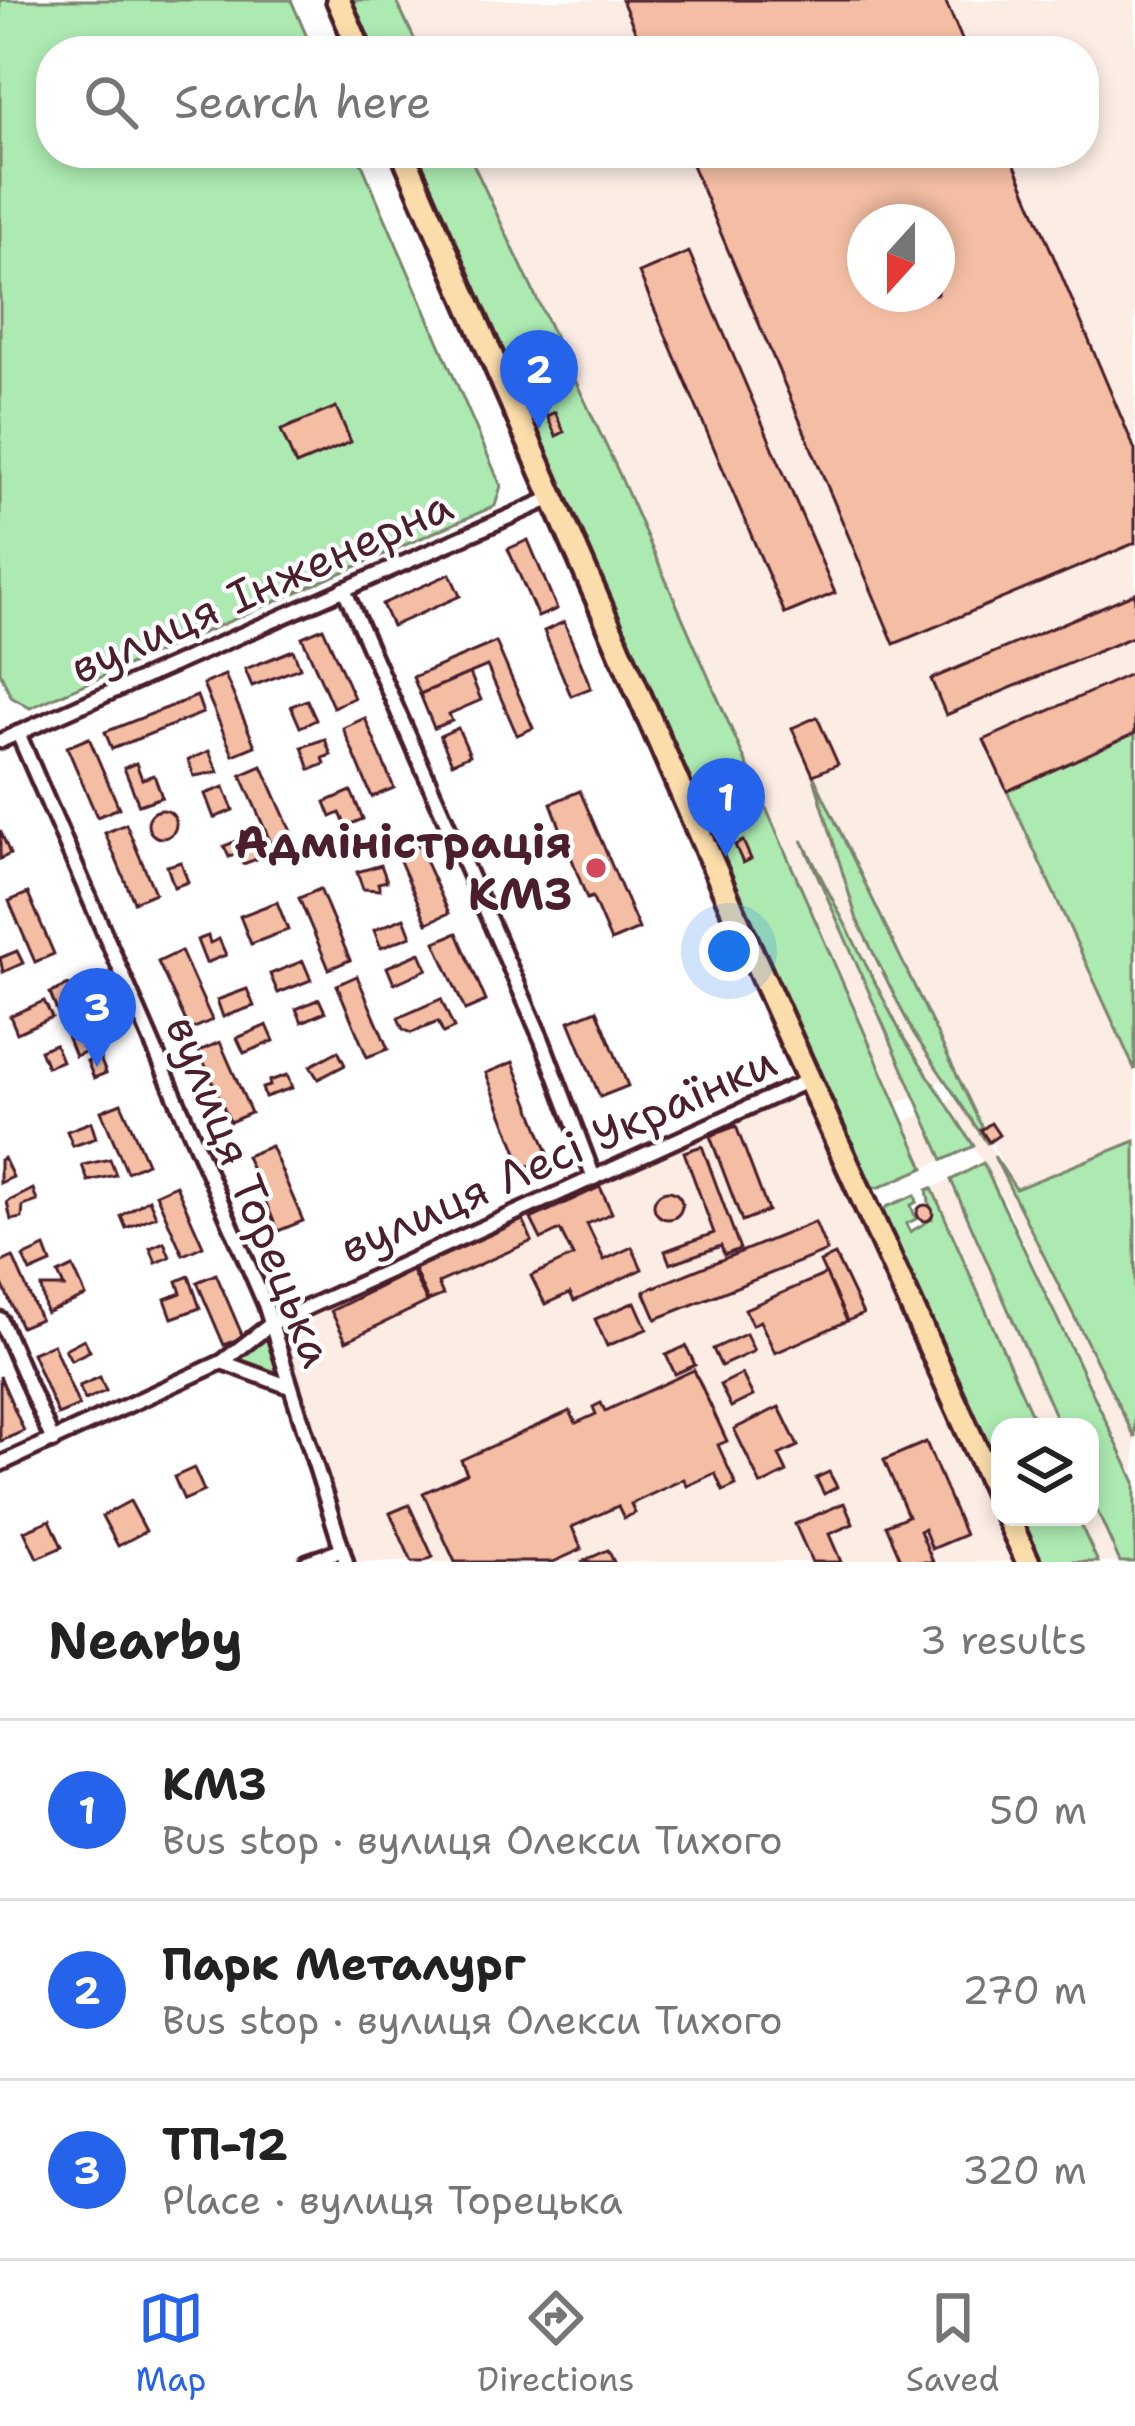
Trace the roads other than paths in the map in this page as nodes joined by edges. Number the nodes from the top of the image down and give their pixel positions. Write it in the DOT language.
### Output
graph roads {
  1 [pos="338,0"];
  2 [pos="354,36"];
  3 [pos="410,168"];
  4 [pos="552,498"];
  5 [pos="344,590"];
  6 [pos="18,733"];
  7 [pos="0,741"];
  8 [pos="809,1080"];
  9 [pos="594,1178"];
  10 [pos="0,1319"];
  11 [pos="271,1324"];
  12 [pos="222,1362"];
  13 [pos="290,1387"];
  14 [pos="52,1441"];
  15 [pos="0,1464"];
  16 [pos="991,1482"];
  17 [pos="1011,1526"];
  18 [pos="344,1556"];
  19 [pos="307,1562"];
  20 [pos="1028,1562"];
  1 -- 2 [label="main road"];
  3 -- 4 [label="main road"];
  4 -- 5 [label="street, вулиця Інженерна"];
  4 -- 8 [label="main road"];
  5 -- 6 [label="street, вулиця Інженерна"];
  5 -- 9 [label="street"];
  6 -- 7 [label="street, вулиця Інженерна"];
  6 -- 11 [label="street, вулиця Торецька"];
  8 -- 9 [label="street, вулиця Лесі Українки"];
  8 -- 16 [label="main road"];
  9 -- 11 [label="street, вулиця Лесі Українки"];
  10 -- 14 [label="street"];
  11 -- 12 [label="street, вулиця Лесі Українки"];
  11 -- 13 [label="street, вулиця Торецька"];
  12 -- 13 [label="street"];
  12 -- 14 [label="street"];
  13 -- 18 [label="street, вулиця Торецька"];
  14 -- 15 [label="street"];
  17 -- 20 [label="main road"];
  18 -- 19 [label="street"];
}
